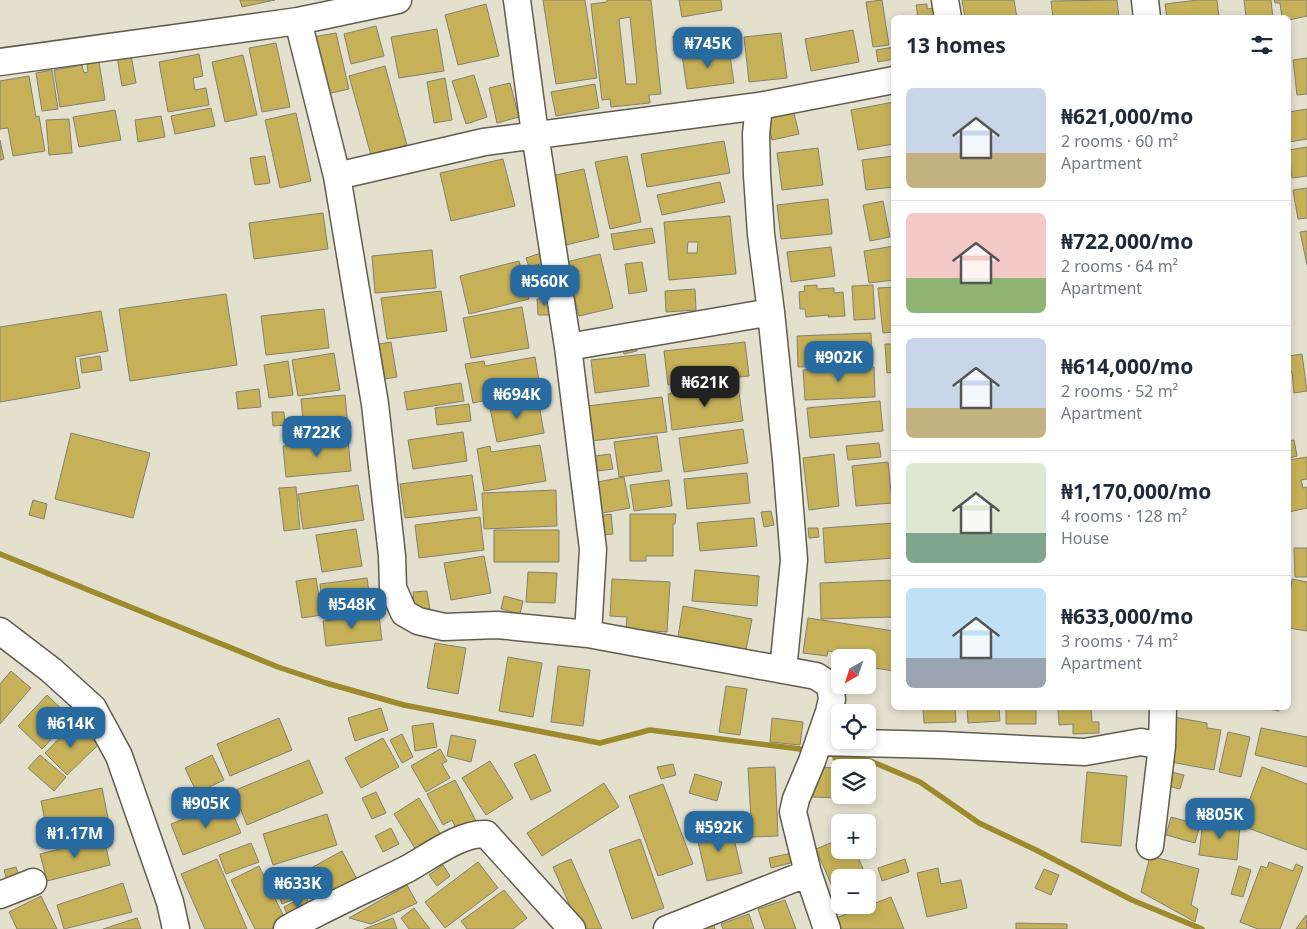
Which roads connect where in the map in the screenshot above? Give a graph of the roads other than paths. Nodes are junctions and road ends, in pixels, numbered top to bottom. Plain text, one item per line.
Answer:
1 (516, 0) edge
2 (945, 0) edge
3 (1145, 0) edge
4 (390, 1) edge
5 (948, 15) edge
6 (1147, 15) edge
7 (298, 21) junction
8 (0, 62) edge
9 (891, 81) edge
10 (759, 106) junction
11 (535, 134) junction
12 (338, 176) junction
13 (771, 312) junction
14 (568, 347) junction
15 (0, 631) edge
16 (588, 634) junction
17 (783, 670) junction
18 (1163, 710) edge
19 (819, 742) junction
20 (1162, 746) junction
21 (1150, 846) dead end
22 (808, 873) junction
23 (33, 882) dead end
24 (0, 895) edge
25 (328, 919) edge
26 (176, 929) edge
27 (287, 929) edge
28 (572, 929) edge
29 (667, 929) edge
30 (827, 929) edge

1 - 11 street
2 - 5 street
3 - 6 street
4 - 7 street
7 - 8 street
7 - 12 street
9 - 10 street
10 - 11 street
10 - 13 street
11 - 12 street
11 - 14 street
12 - 16 street
13 - 14 street
13 - 17 street
14 - 16 street
15 - 26 street
16 - 17 street
17 - 19 street
18 - 20 street
19 - 20 street
19 - 22 street
20 - 21 street
22 - 29 street
22 - 30 street
23 - 24 street
25 - 27 street
25 - 28 street

